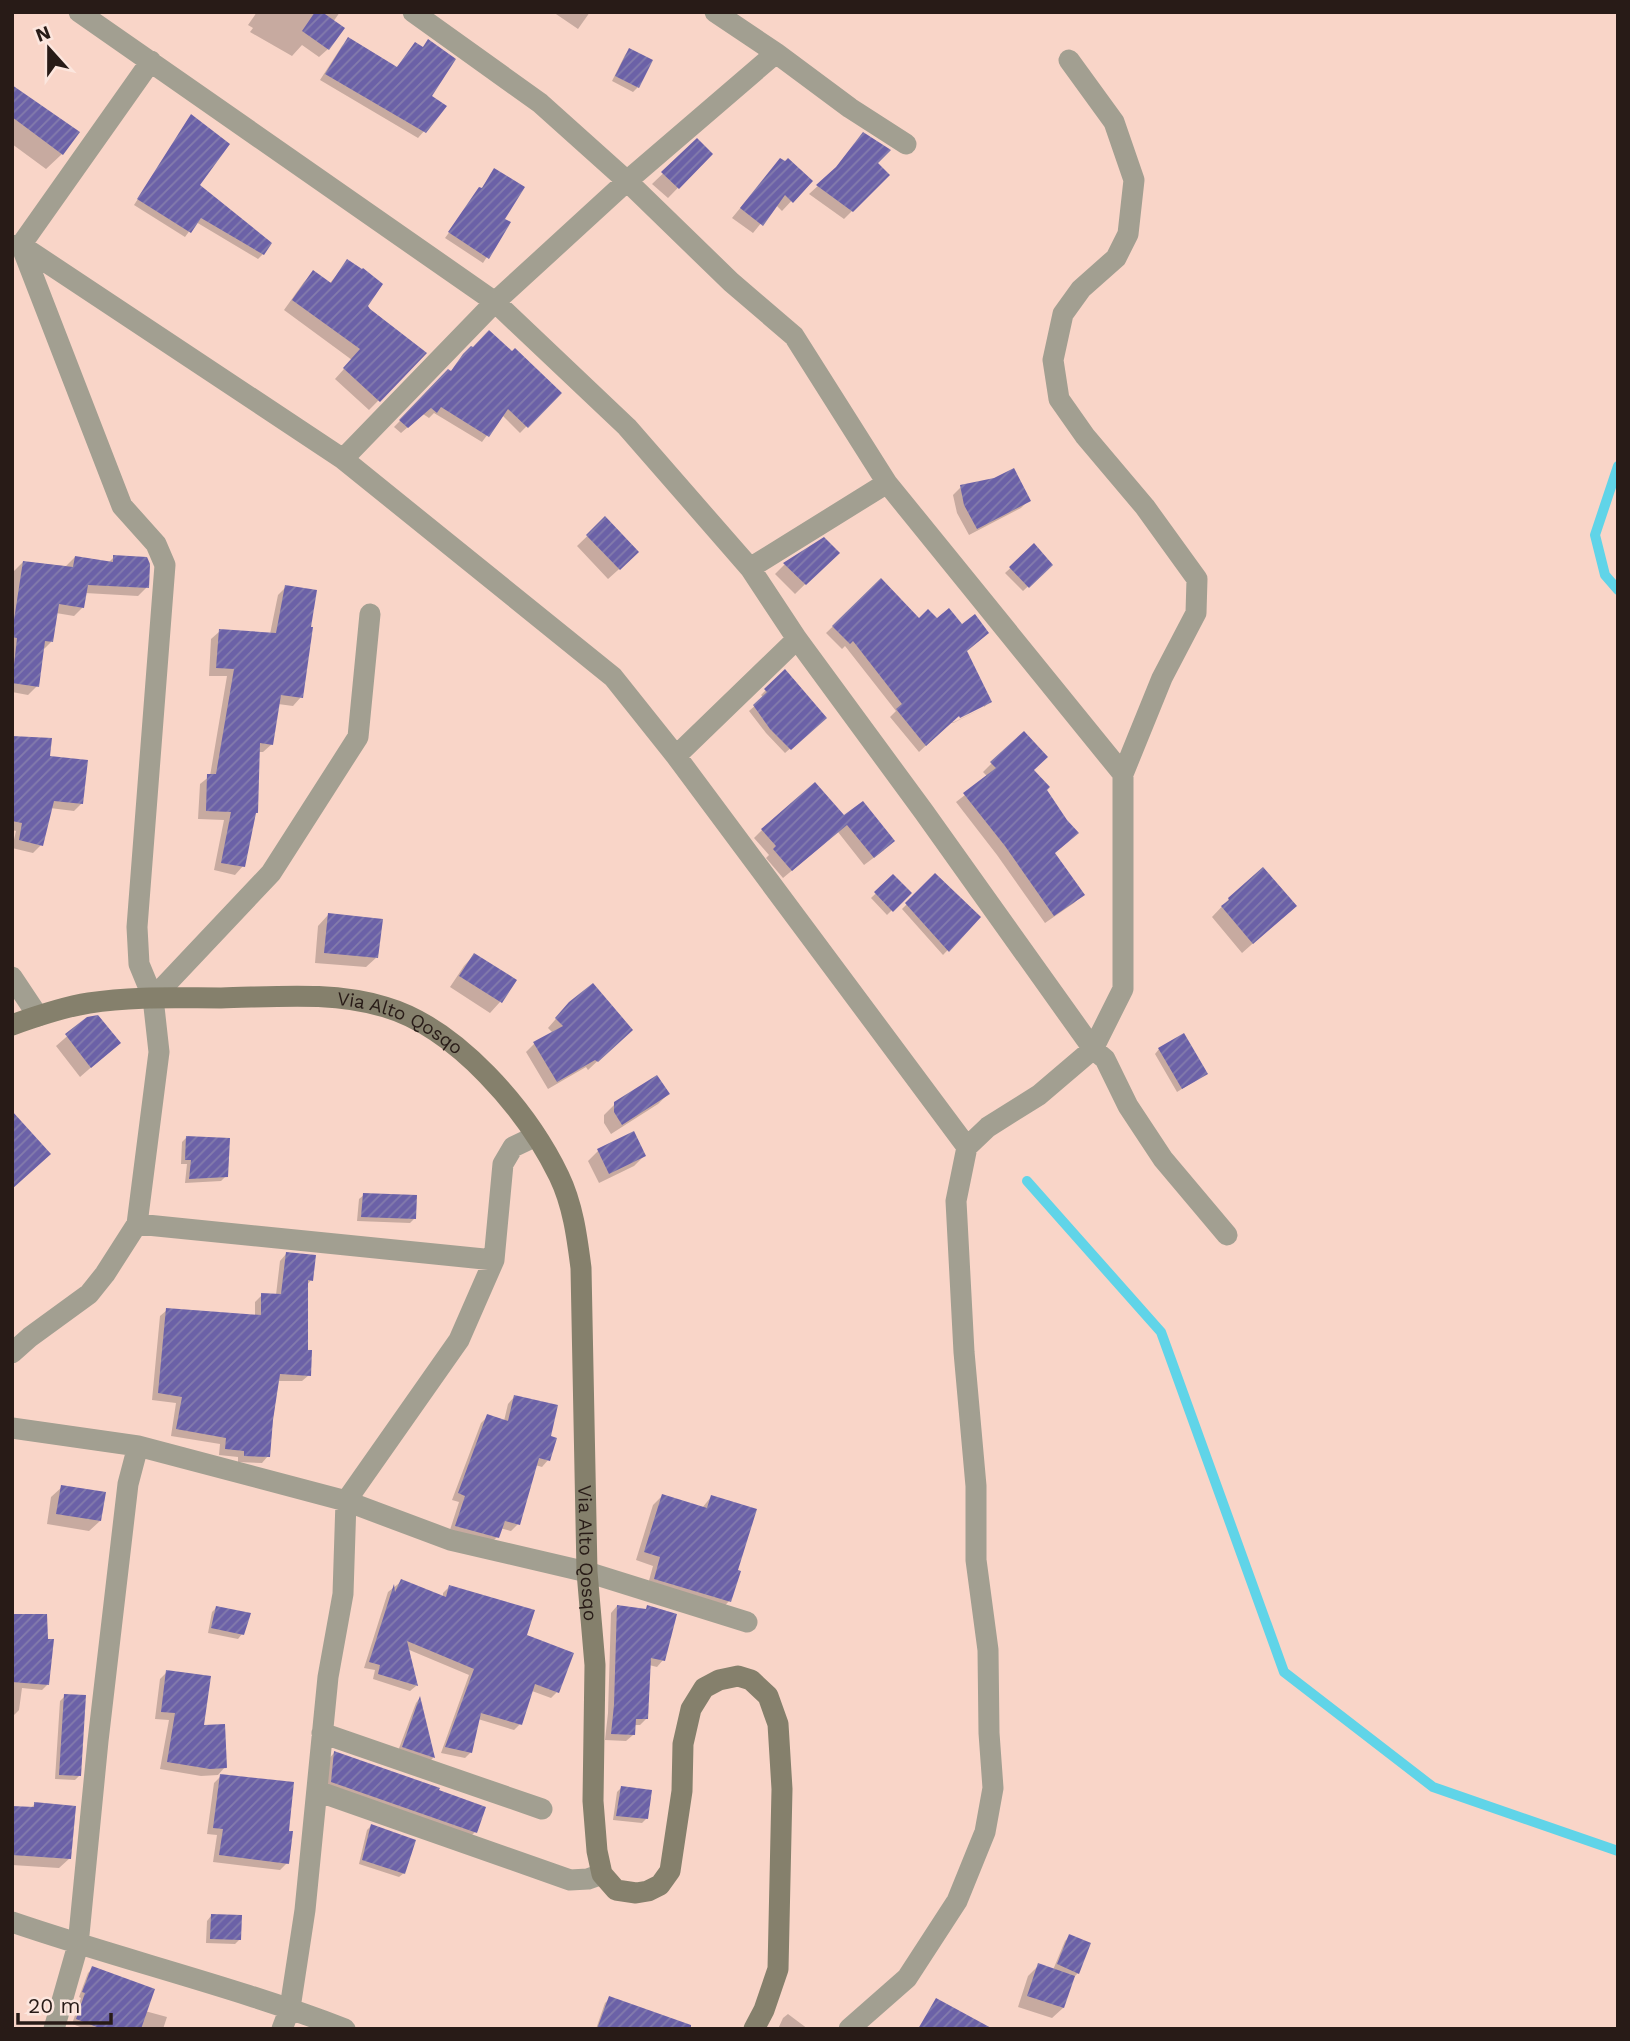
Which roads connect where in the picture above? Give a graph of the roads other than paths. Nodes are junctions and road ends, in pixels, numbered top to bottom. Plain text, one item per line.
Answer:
1 (79, 12) edge
2 (412, 12) edge
3 (715, 12) edge
4 (776, 53) junction
5 (1069, 60) dead end
6 (151, 61) junction
7 (906, 144) dead end
8 (627, 181) junction
9 (16, 243) edge
10 (495, 302) junction
11 (343, 458) junction
12 (887, 483) junction
13 (750, 568) junction
14 (370, 614) dead end
15 (797, 639) junction
16 (676, 756) junction
17 (1123, 774) junction
18 (12, 977) edge
19 (153, 998) junction
20 (38, 1016) junction
21 (12, 1025) edge
22 (1093, 1049) junction
23 (536, 1136) junction
24 (967, 1147) junction
25 (136, 1224) junction
26 (1227, 1235) dead end
27 (494, 1260) junction
28 (12, 1353) edge
29 (12, 1428) edge
30 (138, 1446) junction
31 (346, 1501) junction
32 (587, 1572) junction
33 (747, 1622) dead end
34 (322, 1732) junction
35 (317, 1791) junction
36 (542, 1809) dead end
37 (602, 1874) junction
38 (12, 1922) edge
39 (78, 1945) junction
40 (290, 2008) junction
41 (54, 2029) edge
42 (282, 2029) edge
43 (345, 2029) edge
44 (754, 2029) edge
45 (849, 2029) edge

1 - 6 street
2 - 8 street
3 - 4 street
4 - 7 street
4 - 8 street
5 - 17 street
6 - 9 street
6 - 10 street
8 - 10 street
8 - 12 street
9 - 11 street
9 - 19 street
10 - 11 street
10 - 13 street
11 - 16 street
12 - 13 street
12 - 17 street
13 - 15 street
14 - 19 street
15 - 16 street
15 - 22 street
16 - 24 street
17 - 22 street
18 - 20 street
19 - 20 street, Via Alto Qosqo
19 - 23 street, Via Alto Qosqo
19 - 25 street
20 - 21 street, Via Alto Qosqo
22 - 24 street
22 - 26 street
23 - 27 street
23 - 32 street, Via Alto Qosqo
24 - 45 street
25 - 27 street
25 - 28 street
27 - 31 street
29 - 30 street
30 - 31 street
30 - 39 street
31 - 32 street
31 - 34 street
32 - 33 street
32 - 37 street, Via Alto Qosqo
34 - 35 street
34 - 36 street
35 - 37 street
35 - 40 street
37 - 44 street
38 - 39 street
39 - 40 street
39 - 41 street
40 - 42 street
40 - 43 street

